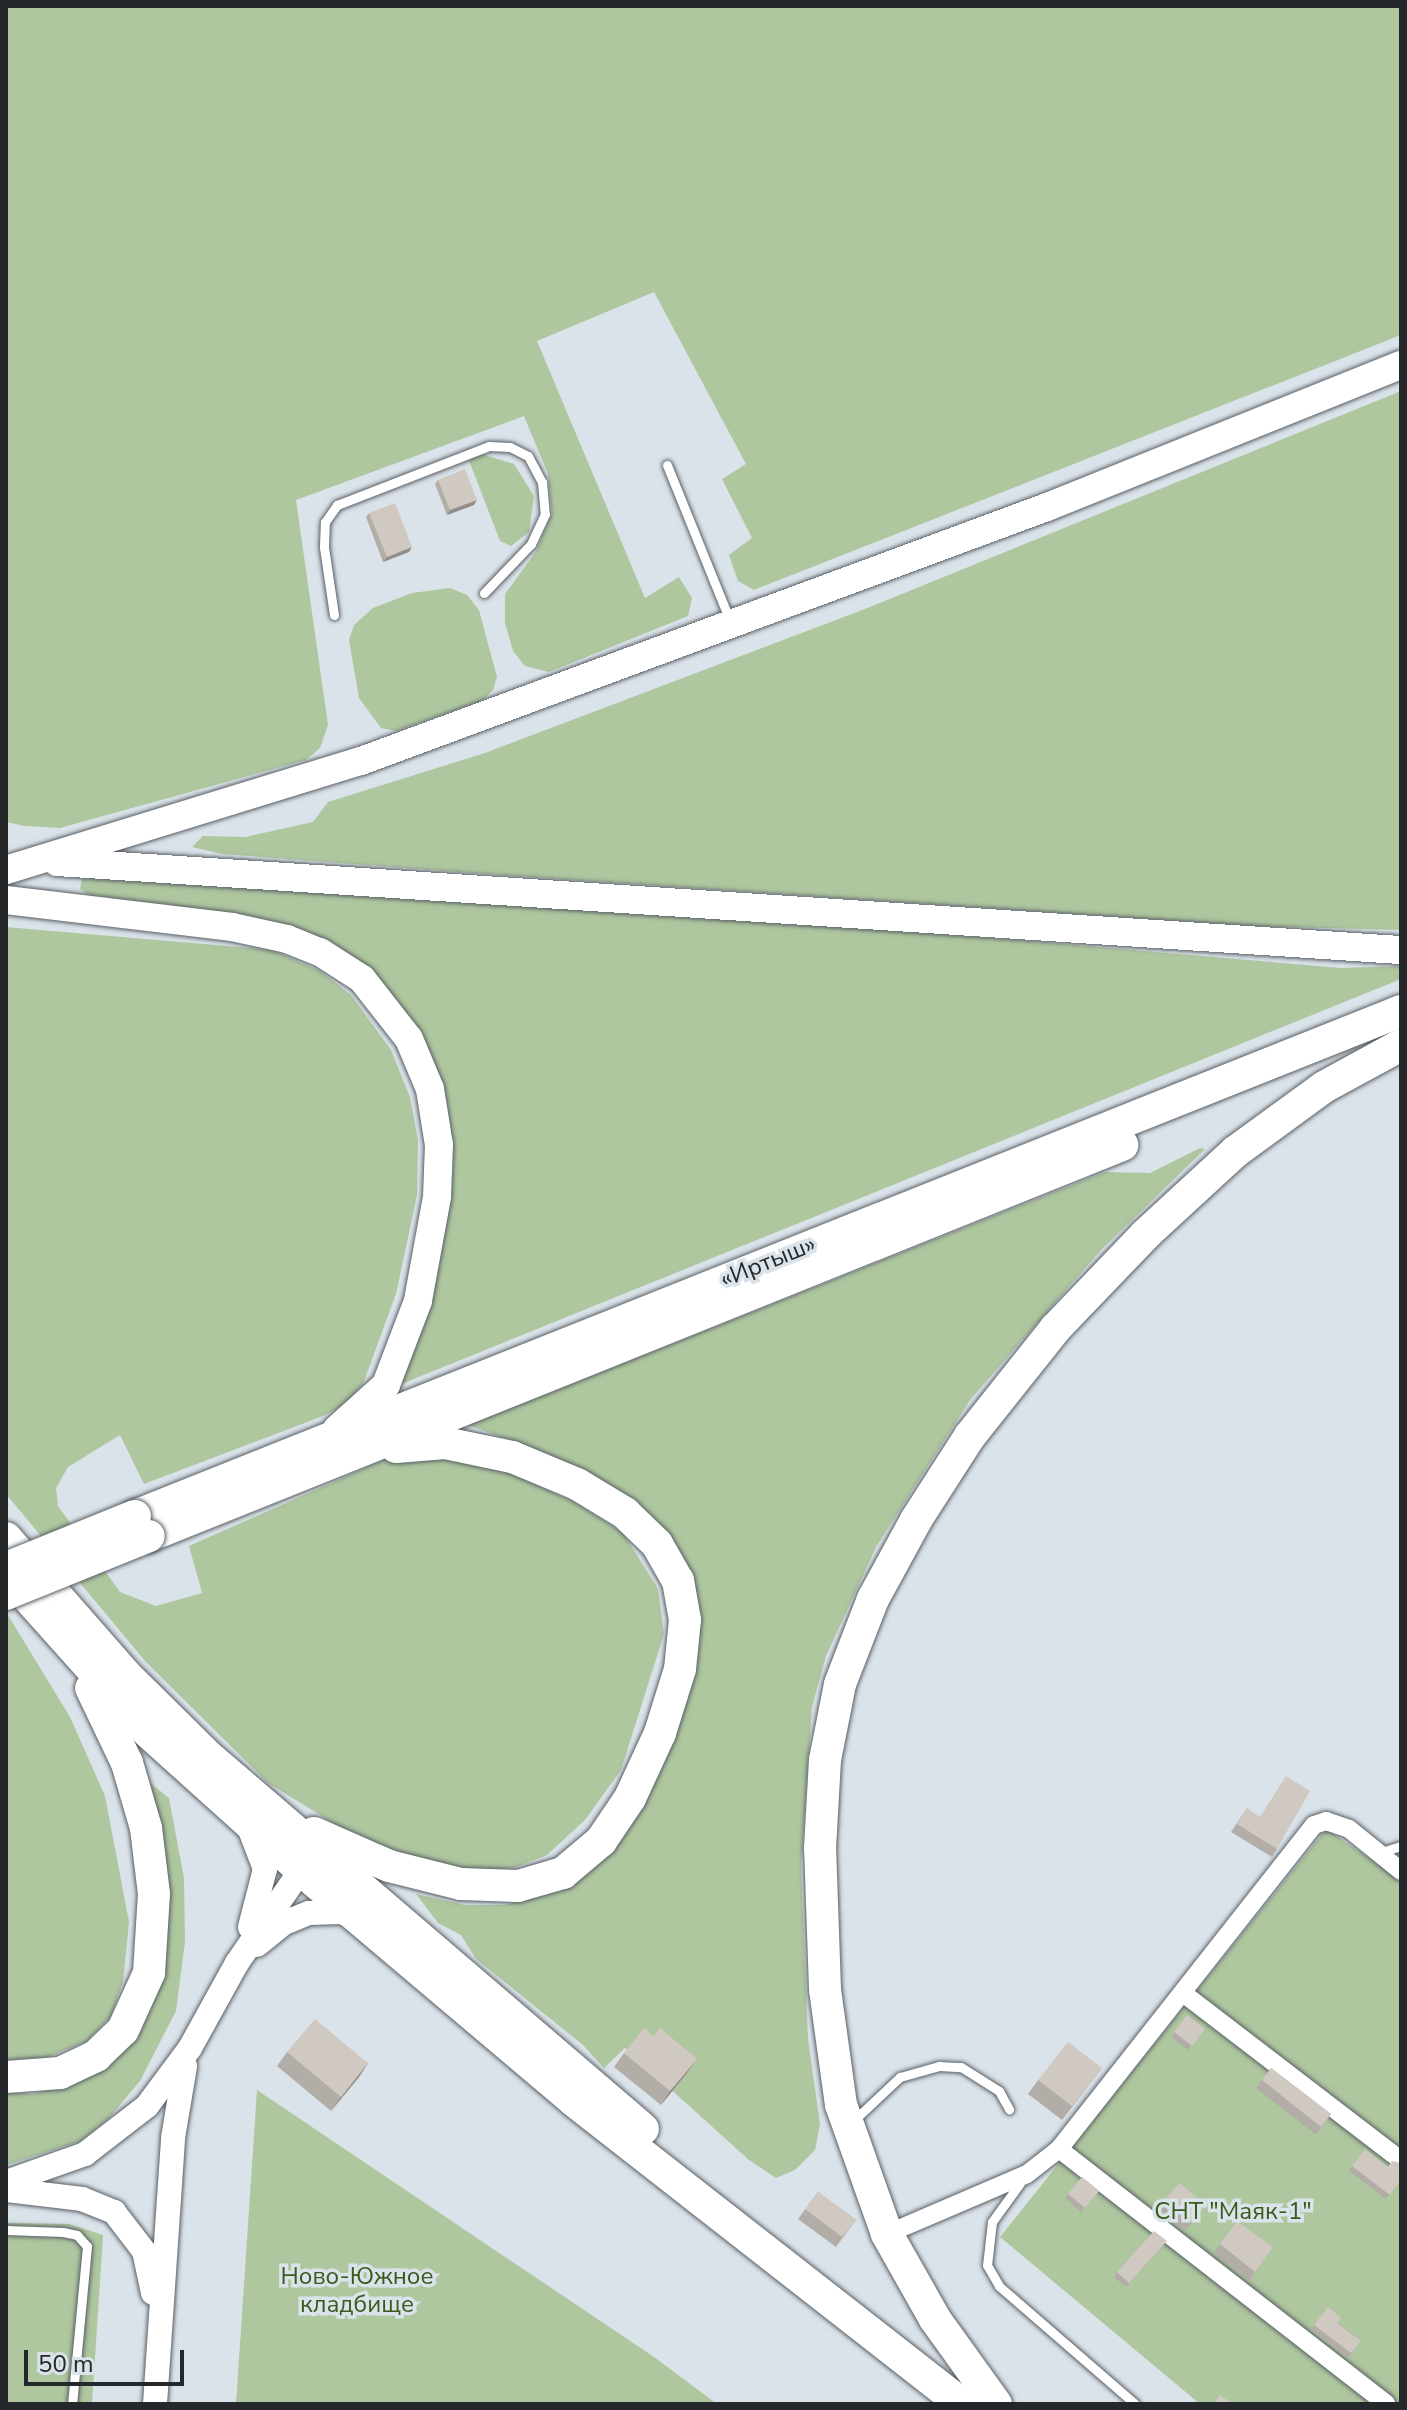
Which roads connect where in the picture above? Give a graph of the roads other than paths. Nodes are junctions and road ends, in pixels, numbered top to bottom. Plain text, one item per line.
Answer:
1 (1401, 365) edge
2 (667, 465) dead end
3 (484, 593) dead end
4 (334, 615) dead end
5 (731, 623) junction
6 (6, 859) edge
7 (35, 861) junction
8 (6, 870) edge
9 (6, 900) edge
10 (1401, 950) edge
11 (1401, 1011) edge
12 (1401, 1033) edge
13 (1401, 1045) edge
14 (299, 1450) junction
15 (331, 1463) junction
16 (142, 1526) junction
17 (6, 1538) edge
18 (6, 1570) edge
19 (6, 1594) edge
20 (45, 1619) junction
21 (248, 1806) junction
22 (1401, 1846) edge
23 (1379, 1853) junction
24 (309, 1860) junction
25 (1401, 1871) edge
26 (358, 1918) junction
27 (237, 1963) junction
28 (1183, 1993) junction
29 (190, 2048) junction
30 (6, 2077) edge
31 (1009, 2109) dead end
32 (847, 2127) junction
33 (1059, 2149) junction
34 (1401, 2160) edge
35 (1027, 2174) junction
36 (6, 2182) edge
37 (6, 2190) edge
38 (6, 2230) edge
39 (887, 2234) junction
40 (858, 2320) junction
41 (157, 2356) junction
42 (72, 2404) edge
43 (155, 2404) edge
44 (962, 2404) edge
45 (996, 2404) edge
46 (1135, 2404) edge
47 (1387, 2404) edge

1 - 5 main road
2 - 5 lane
3 - 4 lane
5 - 7 main road
6 - 7 main road
7 - 8 main road
7 - 10 main road
9 - 14 main road
11 - 14 highway, «Иртыш»
12 - 15 highway, «Иртыш»
13 - 32 highway
14 - 16 highway, «Иртыш»
15 - 16 highway, «Иртыш»
15 - 21 highway
16 - 18 highway, bridge
16 - 19 highway, bridge
17 - 21 highway
18 - 20 highway
20 - 21 highway
20 - 30 highway
21 - 24 highway
21 - 27 street
22 - 23 lane
23 - 25 street
23 - 28 street
24 - 26 highway
24 - 27 street
24 - 40 highway
26 - 27 street
26 - 40 highway
27 - 29 street
28 - 33 street
28 - 34 street
29 - 36 street
29 - 41 street
31 - 32 lane
32 - 39 highway
33 - 35 street
33 - 47 street
35 - 39 street
35 - 46 lane
37 - 41 street
38 - 42 lane
39 - 45 highway
40 - 44 highway
41 - 43 street

